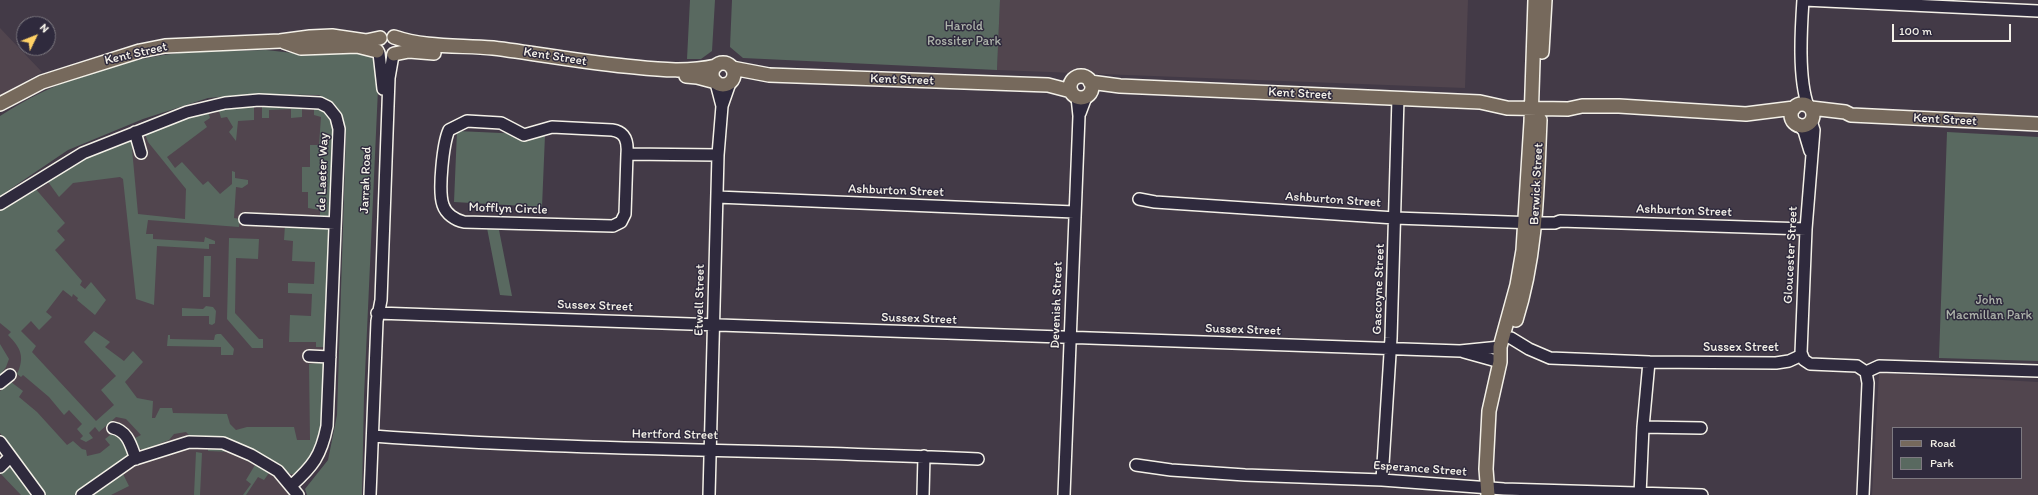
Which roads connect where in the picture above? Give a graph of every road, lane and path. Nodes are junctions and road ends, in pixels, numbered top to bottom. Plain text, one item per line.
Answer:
1 (1543, 0) edge
2 (1803, 0) edge
3 (2038, 11) edge
4 (394, 37) junction
5 (380, 38) junction
6 (280, 41) junction
7 (378, 52) junction
8 (394, 54) junction
9 (716, 66) junction
10 (732, 68) junction
11 (757, 74) junction
12 (716, 82) junction
13 (731, 82) junction
14 (1081, 90) junction
15 (1398, 98) junction
16 (0, 104) edge
17 (1536, 104) junction
18 (722, 106) junction
19 (1803, 114) junction
20 (2038, 124) edge
21 (135, 132) junction
22 (141, 153) dead end
23 (627, 154) junction
24 (718, 155) junction
25 (717, 197) junction
26 (1139, 199) dead end
27 (0, 204) edge
28 (1074, 212) junction
29 (1395, 218) junction
30 (245, 219) dead end
31 (1532, 220) junction
32 (335, 223) junction
33 (1806, 229) junction
34 (378, 310) junction
35 (714, 324) junction
36 (1070, 338) junction
37 (1511, 338) junction
38 (1500, 347) junction
39 (1390, 349) junction
40 (1460, 351) junction
41 (1802, 355) junction
42 (309, 356) dead end
43 (330, 357) junction
44 (1500, 362) junction
45 (1649, 362) junction
46 (2038, 371) edge
47 (1866, 372) junction
48 (10, 375) dead end
49 (0, 383) edge
50 (1643, 427) junction
51 (113, 428) dead end
52 (1701, 428) dead end
53 (372, 436) junction
54 (711, 449) junction
55 (4, 451) edge
56 (924, 456) junction
57 (136, 459) junction
58 (978, 459) dead end
59 (1136, 465) dead end
60 (0, 466) edge
61 (1382, 480) junction
62 (291, 486) junction
63 (94, 491) edge
64 (1488, 491) edge
65 (1640, 494) edge
66 (38, 495) edge
67 (82, 495) edge
68 (298, 495) edge
69 (370, 495) edge
70 (709, 495) edge
71 (923, 495) edge
72 (1064, 495) edge
73 (1702, 495) edge
74 (1863, 495) edge

1 - 17 main road, Berwick Street
2 - 3 street
2 - 19 street, Gloucester Street
4 - 5 main road
4 - 8 main road
4 - 9 main road, Kent Street
5 - 6 main road, Kent Street
5 - 7 main road
6 - 7 main road, Kent Street
6 - 16 main road, Kent Street
7 - 8 main road
7 - 34 street, Jarrah Road
8 - 12 main road, Kent Street
8 - 34 street, Jarrah Road
9 - 10 main road
9 - 12 main road
10 - 11 main road, Kent Street
10 - 13 main road
11 - 13 main road, Kent Street
11 - 14 main road, Kent Street
12 - 13 main road
12 - 18 street, Etwell Street
13 - 18 street, Etwell Street
14 - 15 main road, Kent Street
14 - 28 street, Devenish Street
15 - 17 main road, Kent Street
15 - 29 street, Gascoyne Street
17 - 19 main road, Kent Street
17 - 31 main road, Berwick Street
18 - 24 street, Etwell Street
19 - 20 main road, Kent Street
19 - 33 street, Gloucester Street
21 - 22 street
21 - 27 street, de Laeter Way
21 - 32 street, de Laeter Way
23 - 23 street, Mofflyn Circle
23 - 24 street
24 - 25 street, Etwell Street
25 - 28 street, Ashburton Street
25 - 35 street, Etwell Street
26 - 29 street, Ashburton Street
28 - 36 street, Devenish Street
29 - 31 street, Ashburton Street
29 - 39 street, Gascoyne Street
30 - 32 street
31 - 33 street, Ashburton Street
31 - 37 main road, Berwick Street
31 - 38 main road, Berwick Street
32 - 43 street, de Laeter Way
33 - 41 street, Gloucester Street
34 - 35 street, Sussex Street
34 - 53 street, Jarrah Road
35 - 36 street, Sussex Street
35 - 54 street, Etwell Street
36 - 39 street, Sussex Street
36 - 72 street, Devenish Street
37 - 44 main road, Berwick Street
37 - 45 street, Sussex Street
38 - 40 street, Sussex Street
38 - 44 main road, Berwick Street
39 - 40 street, Sussex Street
39 - 61 street, Gascoyne Street
40 - 44 street, Sussex Street
41 - 45 street, Sussex Street
41 - 47 street
42 - 43 street
43 - 62 street, de Laeter Way
44 - 64 main road, Berwick Street
45 - 50 street
46 - 47 street
47 - 74 street
48 - 49 street
50 - 52 street
50 - 65 street
51 - 57 street
53 - 54 street, Hertford Street
53 - 69 street, Jarrah Road
54 - 56 street, Hertford Street
54 - 70 street, Etwell Street
55 - 60 street
55 - 66 street
56 - 58 street, Hertford Street
56 - 71 street
57 - 62 street
57 - 63 street
59 - 61 street, Esperance Street
61 - 64 street, Esperance Street
62 - 68 street
63 - 67 street
64 - 65 street, Esperance Street
65 - 73 street, Esperance Street

